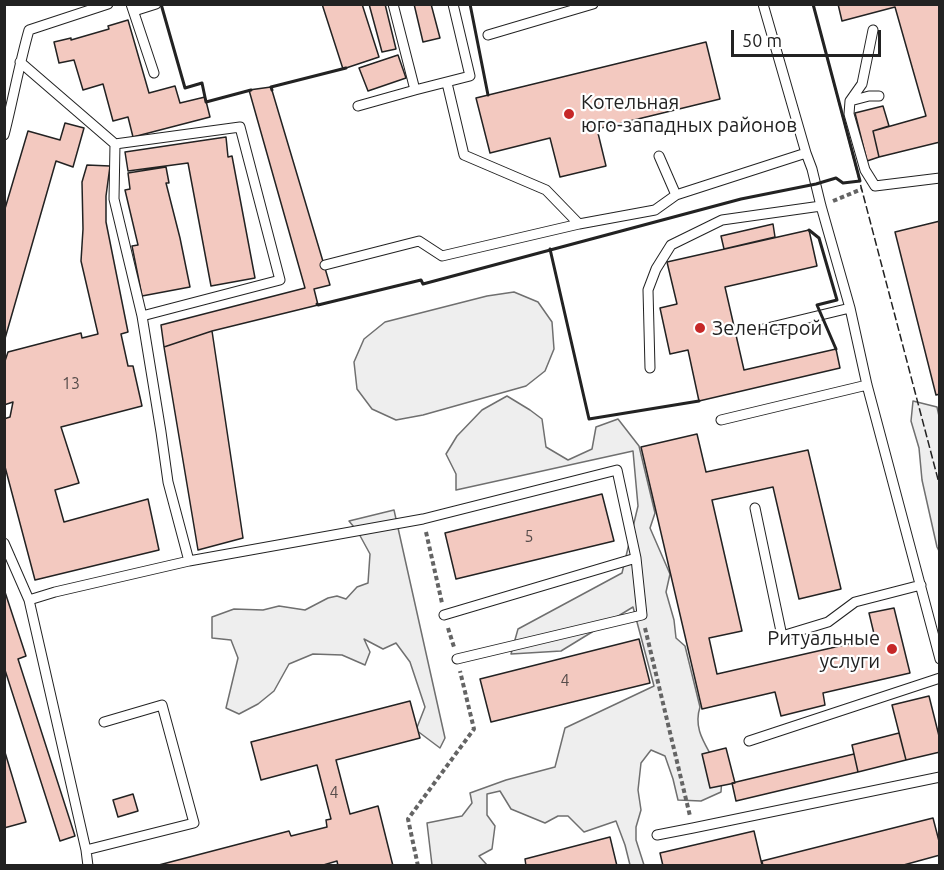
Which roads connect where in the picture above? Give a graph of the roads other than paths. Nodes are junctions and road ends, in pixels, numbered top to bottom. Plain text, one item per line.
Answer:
1 (108, 4) edge
2 (156, 4) edge
3 (393, 4) edge
4 (453, 4) edge
5 (593, 4) edge
6 (763, 4) edge
7 (132, 8) edge
8 (873, 30) dead end
9 (488, 35) dead end
10 (20, 62) junction
11 (154, 73) dead end
12 (447, 83) junction
13 (415, 90) junction
14 (9, 95) edge
15 (879, 96) dead end
16 (850, 101) junction
17 (357, 106) dead end
18 (4, 135) edge
19 (115, 144) junction
20 (806, 153) junction
21 (659, 156) dead end
22 (939, 178) edge
23 (675, 195) junction
24 (821, 206) junction
25 (579, 224) junction
26 (326, 265) dead end
27 (850, 308) junction
28 (142, 316) junction
29 (763, 329) dead end
30 (650, 368) dead end
31 (867, 385) junction
32 (721, 420) dead end
33 (755, 508) dead end
34 (4, 543) edge
35 (636, 558) junction
36 (189, 561) junction
37 (921, 585) junction
38 (29, 600) junction
39 (444, 615) road end
40 (457, 659) road end
41 (939, 659) edge
42 (939, 678) edge
43 (104, 722) dead end
44 (749, 741) dead end
45 (939, 777) edge
46 (657, 835) dead end
47 (86, 850) junction
48 (88, 866) edge

1 - 10 lane
2 - 7 lane
3 - 13 lane
4 - 12 lane
5 - 9 lane
6 - 20 lane
7 - 11 lane
8 - 16 lane
10 - 14 lane
10 - 19 lane
12 - 13 lane
12 - 25 lane
13 - 17 lane
14 - 18 lane
15 - 16 lane
16 - 22 lane
19 - 28 lane
19 - 28 lane
20 - 23 lane
20 - 24 lane
21 - 23 lane
23 - 25 lane
24 - 27 lane
24 - 30 lane
25 - 26 lane
27 - 29 lane
27 - 31 lane
28 - 36 lane
31 - 32 lane
31 - 37 lane
33 - 37 lane
34 - 38 lane
35 - 36 lane
35 - 39 lane
35 - 40 lane
36 - 38 lane
37 - 41 lane
38 - 47 lane
42 - 44 lane
43 - 47 lane
45 - 46 lane
47 - 48 lane

